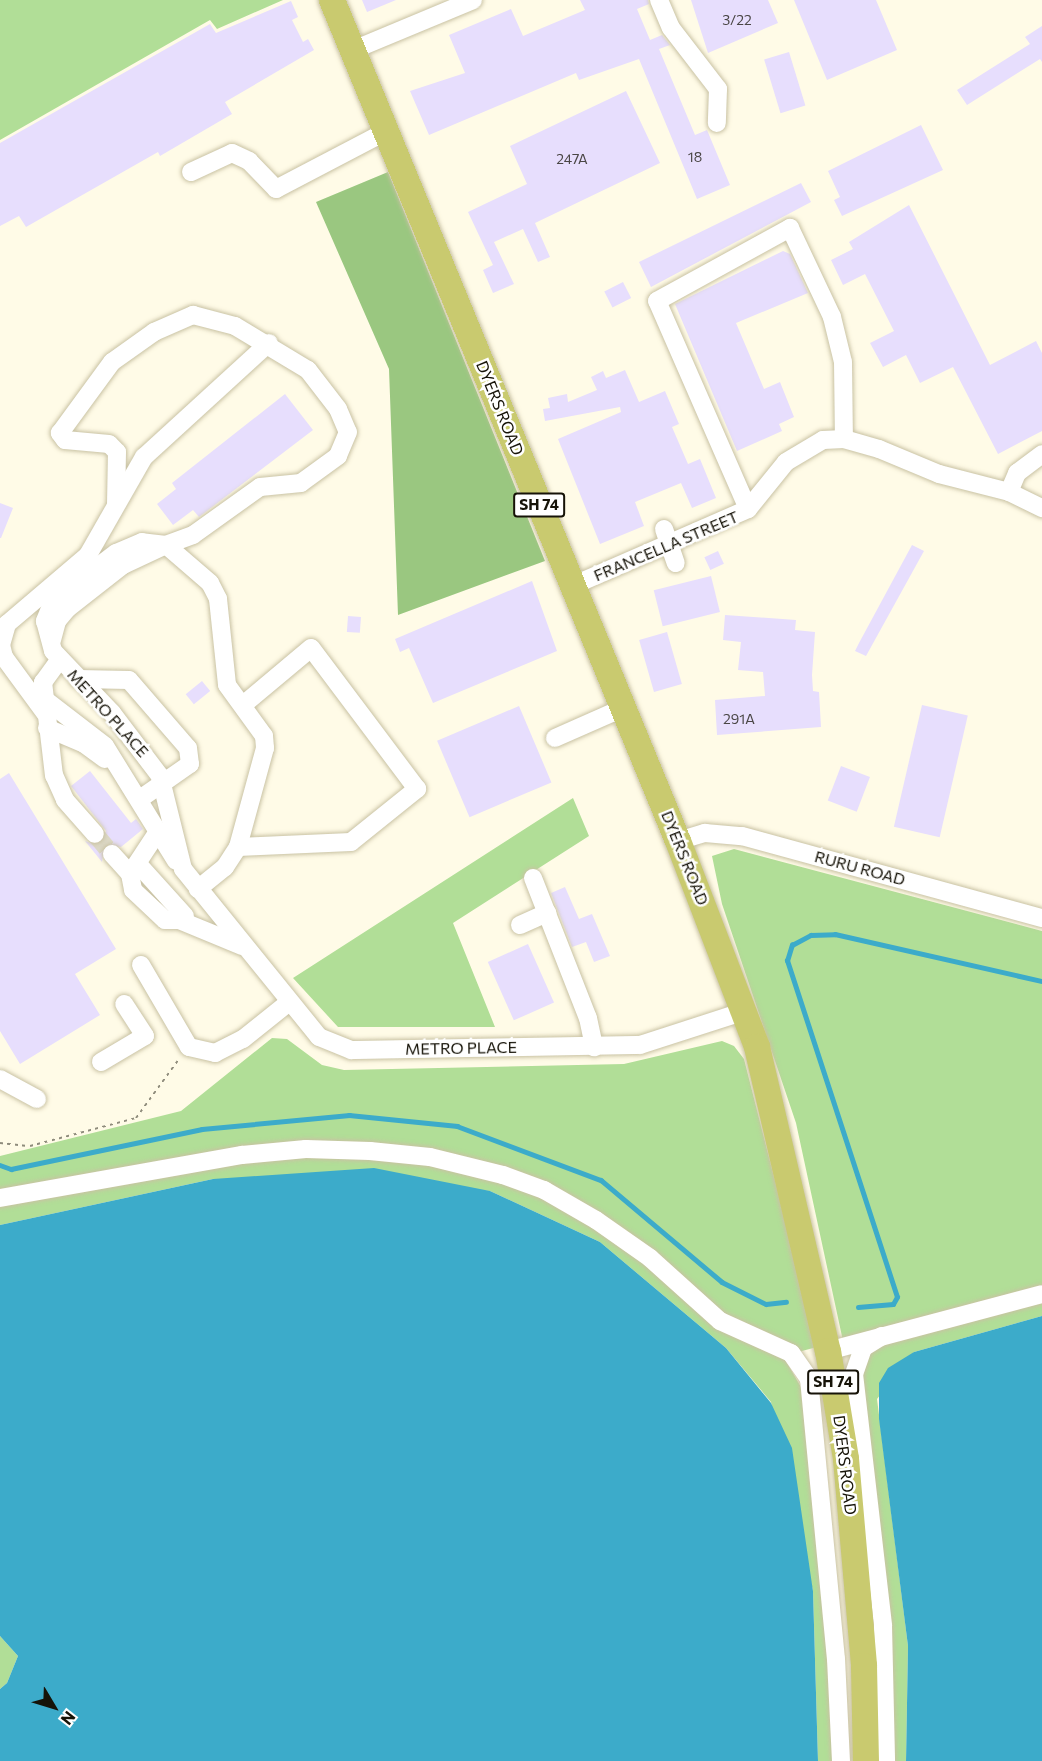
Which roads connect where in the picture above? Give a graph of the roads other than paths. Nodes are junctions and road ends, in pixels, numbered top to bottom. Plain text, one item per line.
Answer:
1 (332, 0) edge
2 (473, 0) edge
3 (659, 0) edge
4 (353, 50) junction
5 (717, 123) dead end
6 (387, 131) junction
7 (191, 172) dead end
8 (269, 343) junction
9 (844, 439) junction
10 (1042, 454) edge
11 (1009, 492) junction
12 (116, 504) junction
13 (1042, 508) edge
14 (748, 510) junction
15 (667, 537) junction
16 (166, 545) junction
17 (676, 563) dead end
18 (572, 586) junction
19 (57, 655) junction
20 (78, 679) junction
21 (243, 705) junction
22 (622, 708) junction
23 (45, 713) junction
24 (555, 738) dead end
25 (120, 772) junction
26 (164, 783) junction
27 (140, 800) junction
28 (157, 833) junction
29 (95, 834) tunnel mouth
30 (678, 841) junction
31 (238, 847) junction
32 (112, 854) tunnel mouth
33 (134, 869) junction
34 (183, 869) junction
35 (533, 878) dead end
36 (201, 893) junction
37 (547, 913) junction
38 (182, 918) junction
39 (1042, 918) edge
40 (520, 925) dead end
41 (246, 948) junction
42 (141, 965) dead end
43 (288, 1003) junction
44 (124, 1004) dead end
45 (745, 1011) junction
46 (172, 1018) junction
47 (145, 1036) junction
48 (594, 1047) junction
49 (101, 1062) dead end
50 (0, 1079) edge
51 (37, 1099) dead end
52 (0, 1198) edge
53 (1042, 1294) edge
54 (882, 1336) junction
55 (828, 1352) junction
56 (841, 1761) edge
57 (866, 1761) edge
58 (886, 1761) edge

1 - 4 highway, DYERS ROAD / SH 74
2 - 4 street
3 - 5 street
4 - 6 highway, DYERS ROAD / SH 74
6 - 7 street
6 - 18 highway, DYERS ROAD / SH 74
8 - 12 street
8 - 12 street, METRO PLACE
8 - 16 street, METRO PLACE
9 - 11 street
9 - 14 street, FRANCELLA STREET
9 - 14 street
10 - 11 street
11 - 13 street
12 - 23 street
14 - 15 street, FRANCELLA STREET
15 - 17 street
15 - 18 street, FRANCELLA STREET
16 - 19 street, METRO PLACE
16 - 21 street
18 - 22 highway, DYERS ROAD / SH 74
19 - 20 street, METRO PLACE
19 - 23 street
20 - 26 street, METRO PLACE
20 - 26 street
21 - 31 street
21 - 31 street
22 - 24 street
22 - 30 highway, DYERS ROAD / SH 74
23 - 25 street
23 - 25 street
23 - 29 street
25 - 27 street
26 - 27 street
26 - 34 street, METRO PLACE
27 - 28 street
28 - 33 street
28 - 34 street
30 - 39 street, RURU ROAD
30 - 45 highway, DYERS ROAD / SH 74
31 - 36 street
32 - 33 street
33 - 38 street
34 - 36 street, METRO PLACE
35 - 37 street
36 - 38 street
36 - 41 street, METRO PLACE
37 - 40 street
37 - 48 street
38 - 41 street
41 - 43 street, METRO PLACE
42 - 46 street
43 - 46 street
43 - 48 street, METRO PLACE
44 - 47 street
45 - 48 street, METRO PLACE
45 - 55 highway, DYERS ROAD / SH 74
46 - 47 street
47 - 49 street
50 - 51 street
52 - 56 street
53 - 54 street
54 - 55 street
54 - 58 street
55 - 57 highway, DYERS ROAD / SH 74

